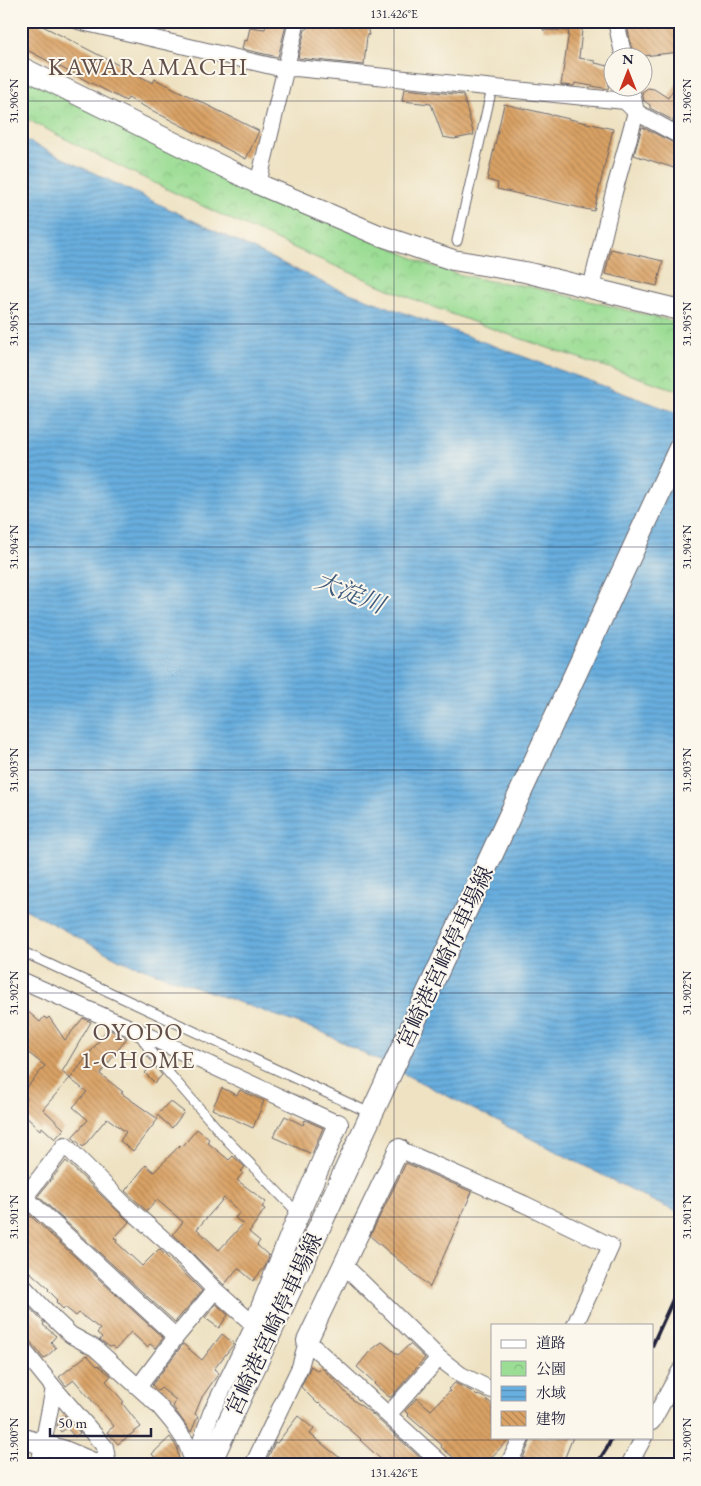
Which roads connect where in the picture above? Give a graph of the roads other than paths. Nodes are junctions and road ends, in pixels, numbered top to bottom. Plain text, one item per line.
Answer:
1 (78, 21) edge
2 (297, 21) edge
3 (616, 21) edge
4 (622, 48) edge
5 (21, 67) edge
6 (284, 69) junction
7 (492, 88) junction
8 (633, 98) edge
9 (636, 112) junction
10 (680, 136) edge
11 (258, 184) junction
12 (458, 241) dead end
13 (591, 288) junction
14 (680, 310) edge
15 (680, 448) edge
16 (680, 479) edge
17 (21, 951) edge
18 (21, 980) edge
19 (137, 1031) junction
20 (379, 1108) junction
21 (338, 1124) joint
22 (399, 1149) joint
23 (23, 1199) edge
24 (299, 1214) junction
25 (344, 1265) junction
26 (21, 1284) edge
27 (215, 1290) junction
28 (574, 1324) edge
29 (254, 1325) junction
30 (176, 1337) junction
31 (307, 1341) junction
32 (21, 1347) edge
33 (439, 1358) junction
34 (680, 1371) edge
35 (139, 1386) junction
36 (54, 1388) junction
37 (491, 1390) edge
38 (388, 1415) junction
39 (654, 1418) edge
40 (21, 1438) edge
41 (522, 1438) edge
42 (643, 1438) edge
43 (42, 1444) junction
44 (197, 1463) edge
45 (39, 1465) edge
46 (98, 1465) edge
47 (108, 1465) edge
48 (226, 1465) edge
49 (253, 1465) edge
50 (443, 1465) edge
51 (508, 1465) edge
52 (629, 1465) edge

1 - 6 street
2 - 6 street
3 - 4 street
5 - 11 street
6 - 7 street
6 - 11 street
7 - 9 street
7 - 12 lane
8 - 9 street
9 - 10 street
9 - 13 street
11 - 13 street
13 - 14 street
15 - 20 main road, 宮崎港宮崎停車場線
16 - 20 main road, 宮崎港宮崎停車場線
17 - 20 lane
18 - 19 street
19 - 21 street
19 - 24 lane
20 - 44 main road, 宮崎港宮崎停車場線
20 - 48 main road, 宮崎港宮崎停車場線
21 - 24 street
22 - 25 street
22 - 28 street
23 - 27 street
23 - 30 street
24 - 29 street
25 - 31 street
25 - 33 street
26 - 35 street
27 - 29 street
27 - 30 street
29 - 44 street
30 - 35 street
31 - 38 street
31 - 49 street
32 - 36 street
33 - 37 street
33 - 38 street
34 - 39 street
35 - 44 street
36 - 43 street
36 - 47 street
38 - 50 street
40 - 43 street
41 - 51 street
42 - 52 street
43 - 45 street
43 - 46 street

